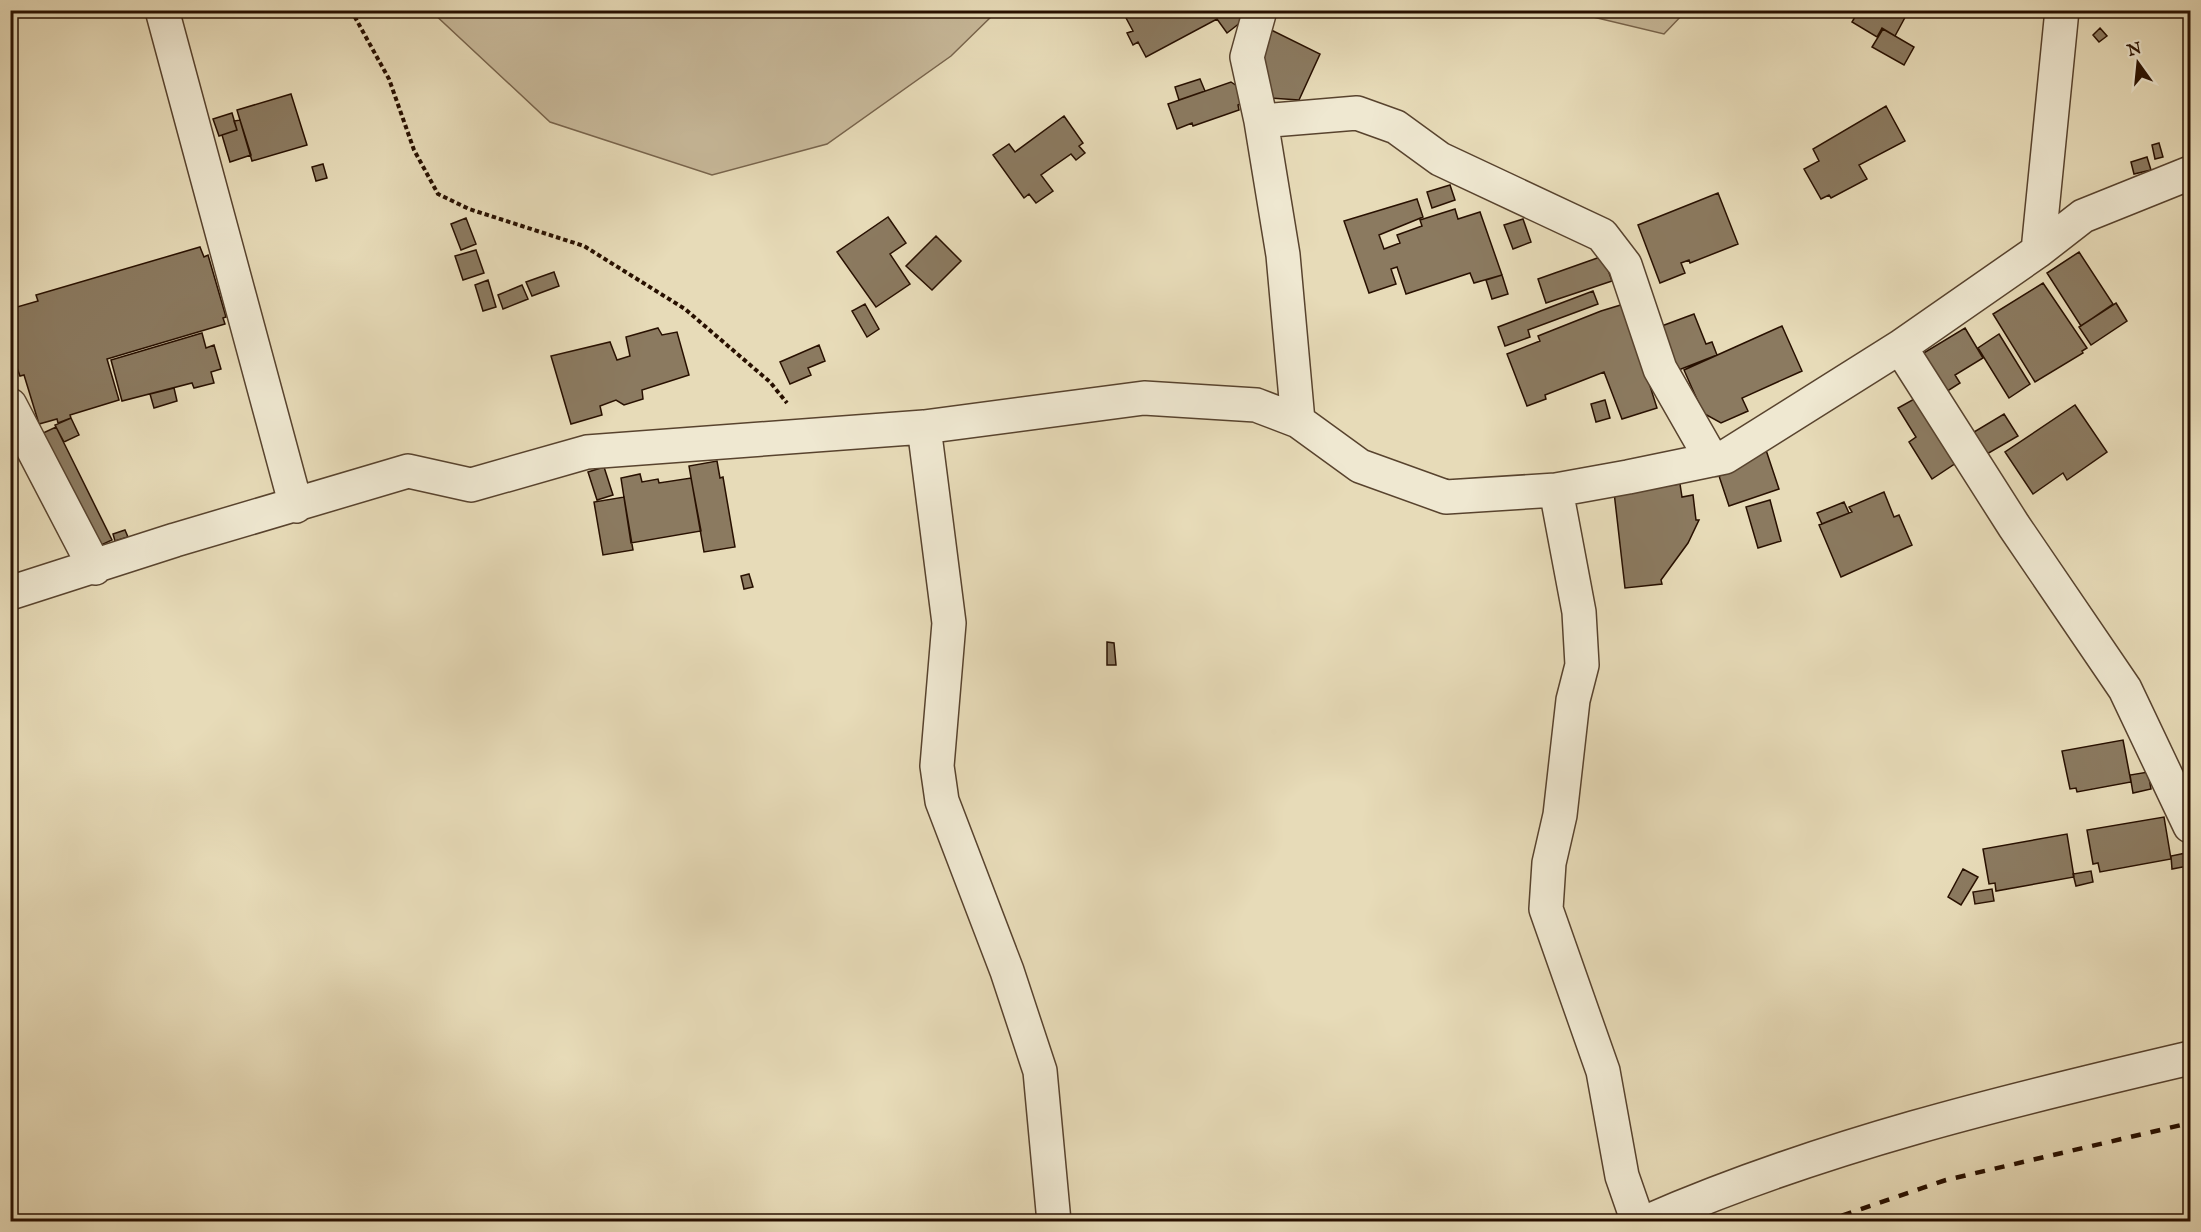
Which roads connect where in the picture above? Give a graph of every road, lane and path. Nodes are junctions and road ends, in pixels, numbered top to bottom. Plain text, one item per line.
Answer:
1 (162, 10) edge
2 (351, 10) edge
3 (1260, 10) edge
4 (2062, 10) edge
5 (1262, 121) junction
6 (2190, 173) edge
7 (2038, 251) junction
8 (1900, 346) junction
9 (10, 405) edge
10 (776, 406) dead end
11 (1298, 422) junction
12 (924, 427) junction
13 (1712, 460) junction
14 (1556, 490) junction
15 (296, 506) junction
16 (94, 568) junction
17 (10, 593) edge
18 (2190, 826) edge
19 (2190, 1058) edge
20 (1054, 1221) edge
21 (1638, 1221) edge
22 (1646, 1221) edge

1 - 15 street
2 - 10 path
3 - 5 street
4 - 7 street
5 - 11 street
5 - 13 street
6 - 7 street
7 - 8 street
8 - 13 street
8 - 18 street
9 - 16 street
11 - 12 street
11 - 14 street
12 - 15 street
12 - 20 street
13 - 14 street
14 - 21 street
15 - 16 street
16 - 17 street
19 - 22 street

